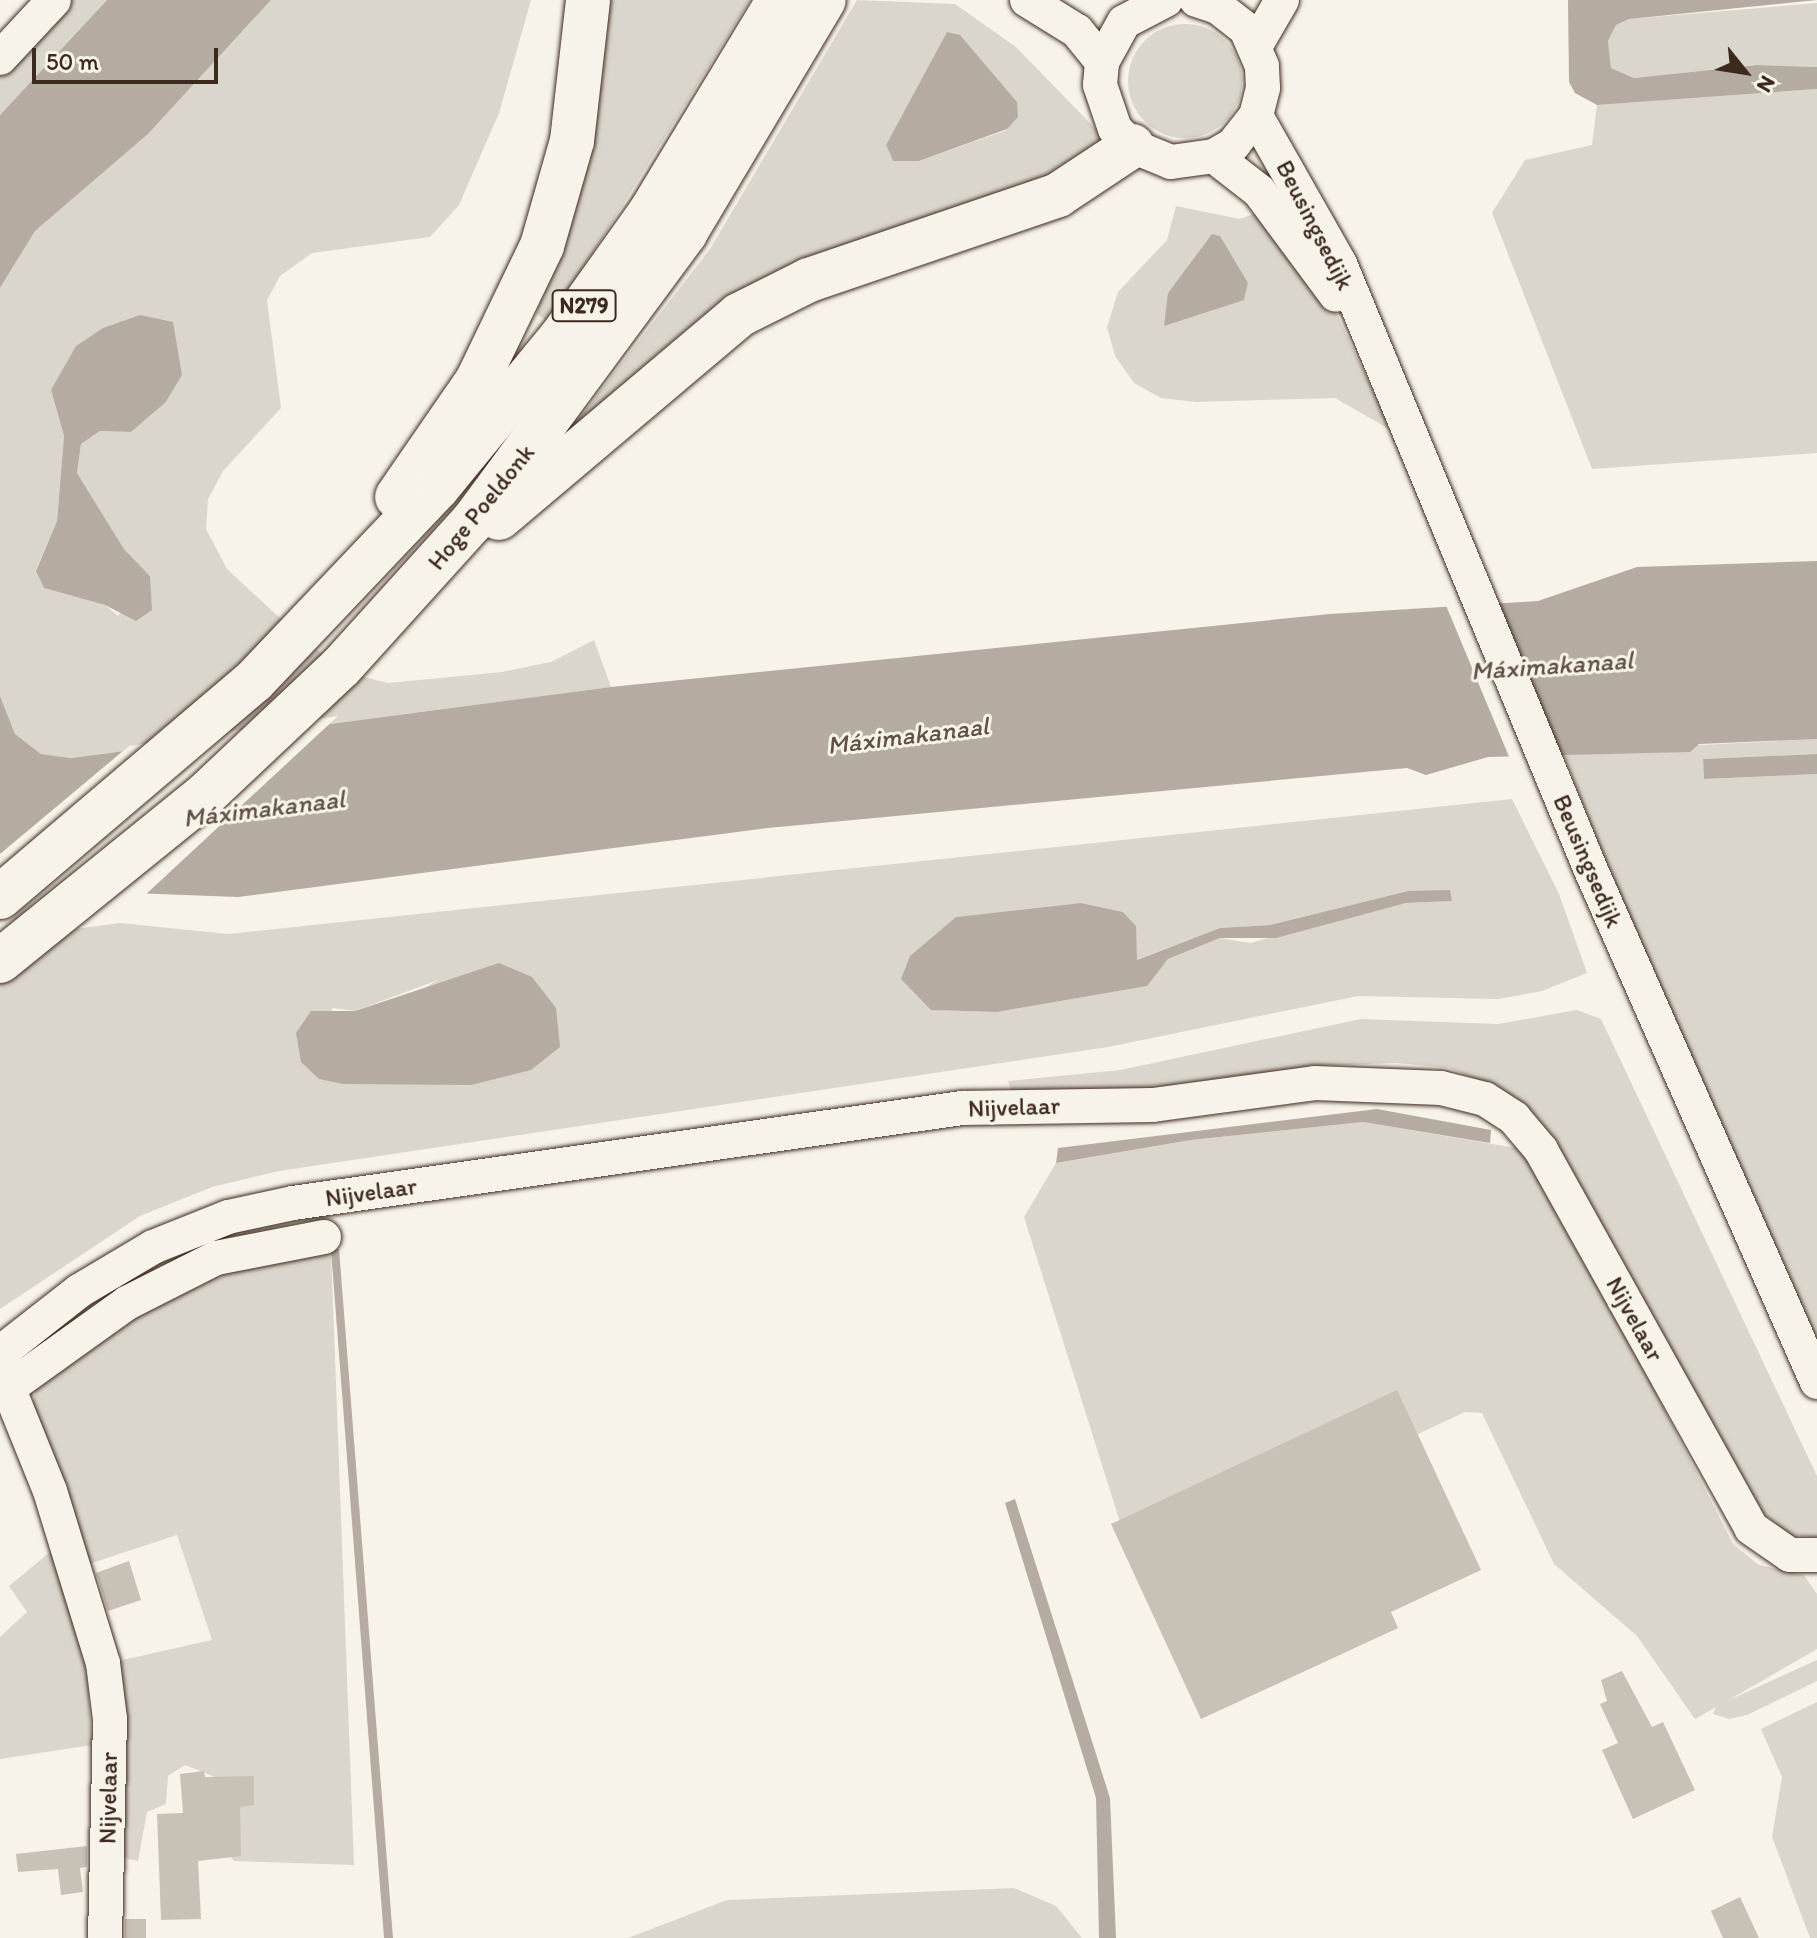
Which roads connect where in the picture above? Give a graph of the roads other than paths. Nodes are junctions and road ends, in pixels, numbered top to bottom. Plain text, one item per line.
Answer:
1 (54, 0) edge
2 (588, 0) edge
3 (779, 0) edge
4 (824, 0) edge
5 (1027, 0) edge
6 (1110, 0) edge
7 (1282, 0) edge
8 (1214, 2) edge
9 (1155, 4) edge
10 (1256, 45) junction
11 (0, 58) edge
12 (1102, 62) junction
13 (1256, 116) junction
14 (1132, 146) junction
15 (1214, 156) junction
16 (1367, 338) junction
17 (436, 564) junction
18 (351, 584) junction
19 (0, 897) edge
20 (0, 961) edge
21 (324, 1237) dead end
22 (1, 1353) edge
23 (1817, 1382) edge
24 (4, 1391) edge
25 (1817, 1555) edge
26 (105, 1938) edge

1 - 11 street
2 - 18 highway, N279
3 - 18 highway, Hoge Poeldonk / N279
4 - 17 highway, Hoge Poeldonk / N279
5 - 12 street
6 - 9 street
7 - 10 street
8 - 10 street
9 - 12 street
10 - 13 street
12 - 14 street
13 - 15 street
13 - 16 street, Beusingsedijk
14 - 15 street
14 - 17 highway, N279
15 - 16 street, Beusingsedijk
16 - 23 street, Beusingsedijk
17 - 20 highway, Hoge Poeldonk / N279
18 - 19 highway, Hoge Poeldonk / N279
21 - 24 street, Nijvelaar
22 - 24 street, Nijvelaar
22 - 25 street, Nijvelaar
24 - 26 street, Nijvelaar

